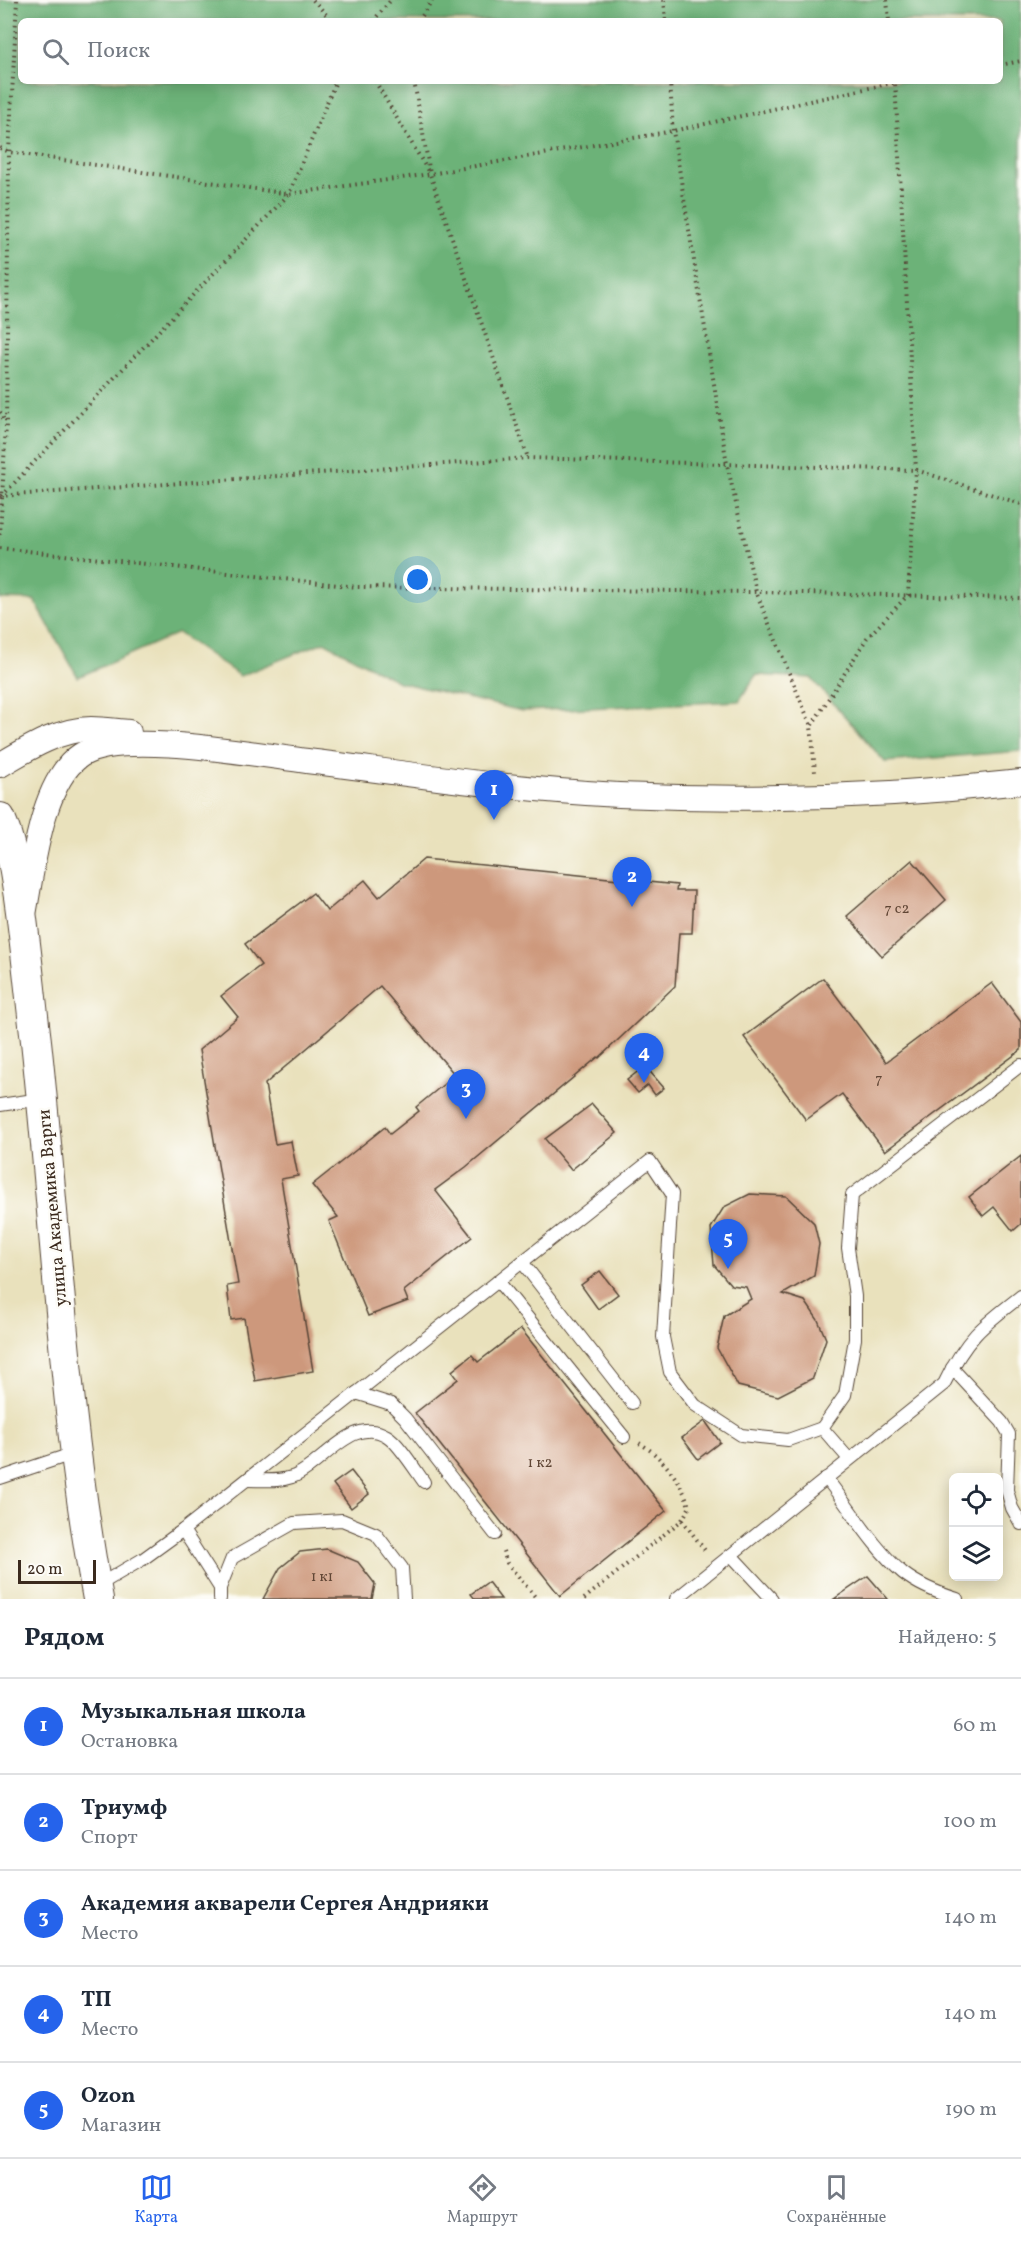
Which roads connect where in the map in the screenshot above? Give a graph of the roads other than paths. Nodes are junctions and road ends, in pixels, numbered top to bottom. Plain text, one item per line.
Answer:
1 (198, 747) junction
2 (0, 765) edge
3 (1021, 782) edge
4 (0, 818) edge
5 (22, 921) junction
6 (1021, 1065) edge
7 (42, 1099) junction
8 (0, 1105) edge
9 (522, 1262) junction
10 (498, 1281) junction
11 (1021, 1296) edge
12 (952, 1368) junction
13 (356, 1394) junction
14 (632, 1403) dead end
15 (822, 1428) junction
16 (624, 1437) road end
17 (75, 1453) junction
18 (849, 1459) junction
19 (0, 1478) edge
20 (826, 1478) junction
21 (247, 1479) junction
22 (424, 1482) dead end
23 (1021, 1524) edge
24 (183, 1530) junction
25 (495, 1534) road end
26 (731, 1555) junction
27 (97, 1593) edge
28 (220, 1594) edge
29 (404, 1599) edge
30 (676, 1599) edge
31 (771, 1599) edge
32 (957, 1599) edge

1 - 2 street
1 - 3 street
1 - 5 street
4 - 5 street, улица Академика Варги
5 - 7 street, улица Академика Варги
6 - 15 lane
7 - 8 lane
7 - 17 street, улица Академика Варги
9 - 10 lane
9 - 14 lane
9 - 15 lane
10 - 13 lane
10 - 16 lane
11 - 12 lane
12 - 18 lane
12 - 23 lane
13 - 21 lane
13 - 25 lane
15 - 18 lane
17 - 19 lane
17 - 27 street, улица Академика Варги
18 - 20 lane
20 - 26 lane
20 - 32 lane
21 - 22 lane
21 - 24 lane
24 - 27 lane
24 - 28 lane
26 - 30 lane
26 - 31 lane
28 - 29 lane

